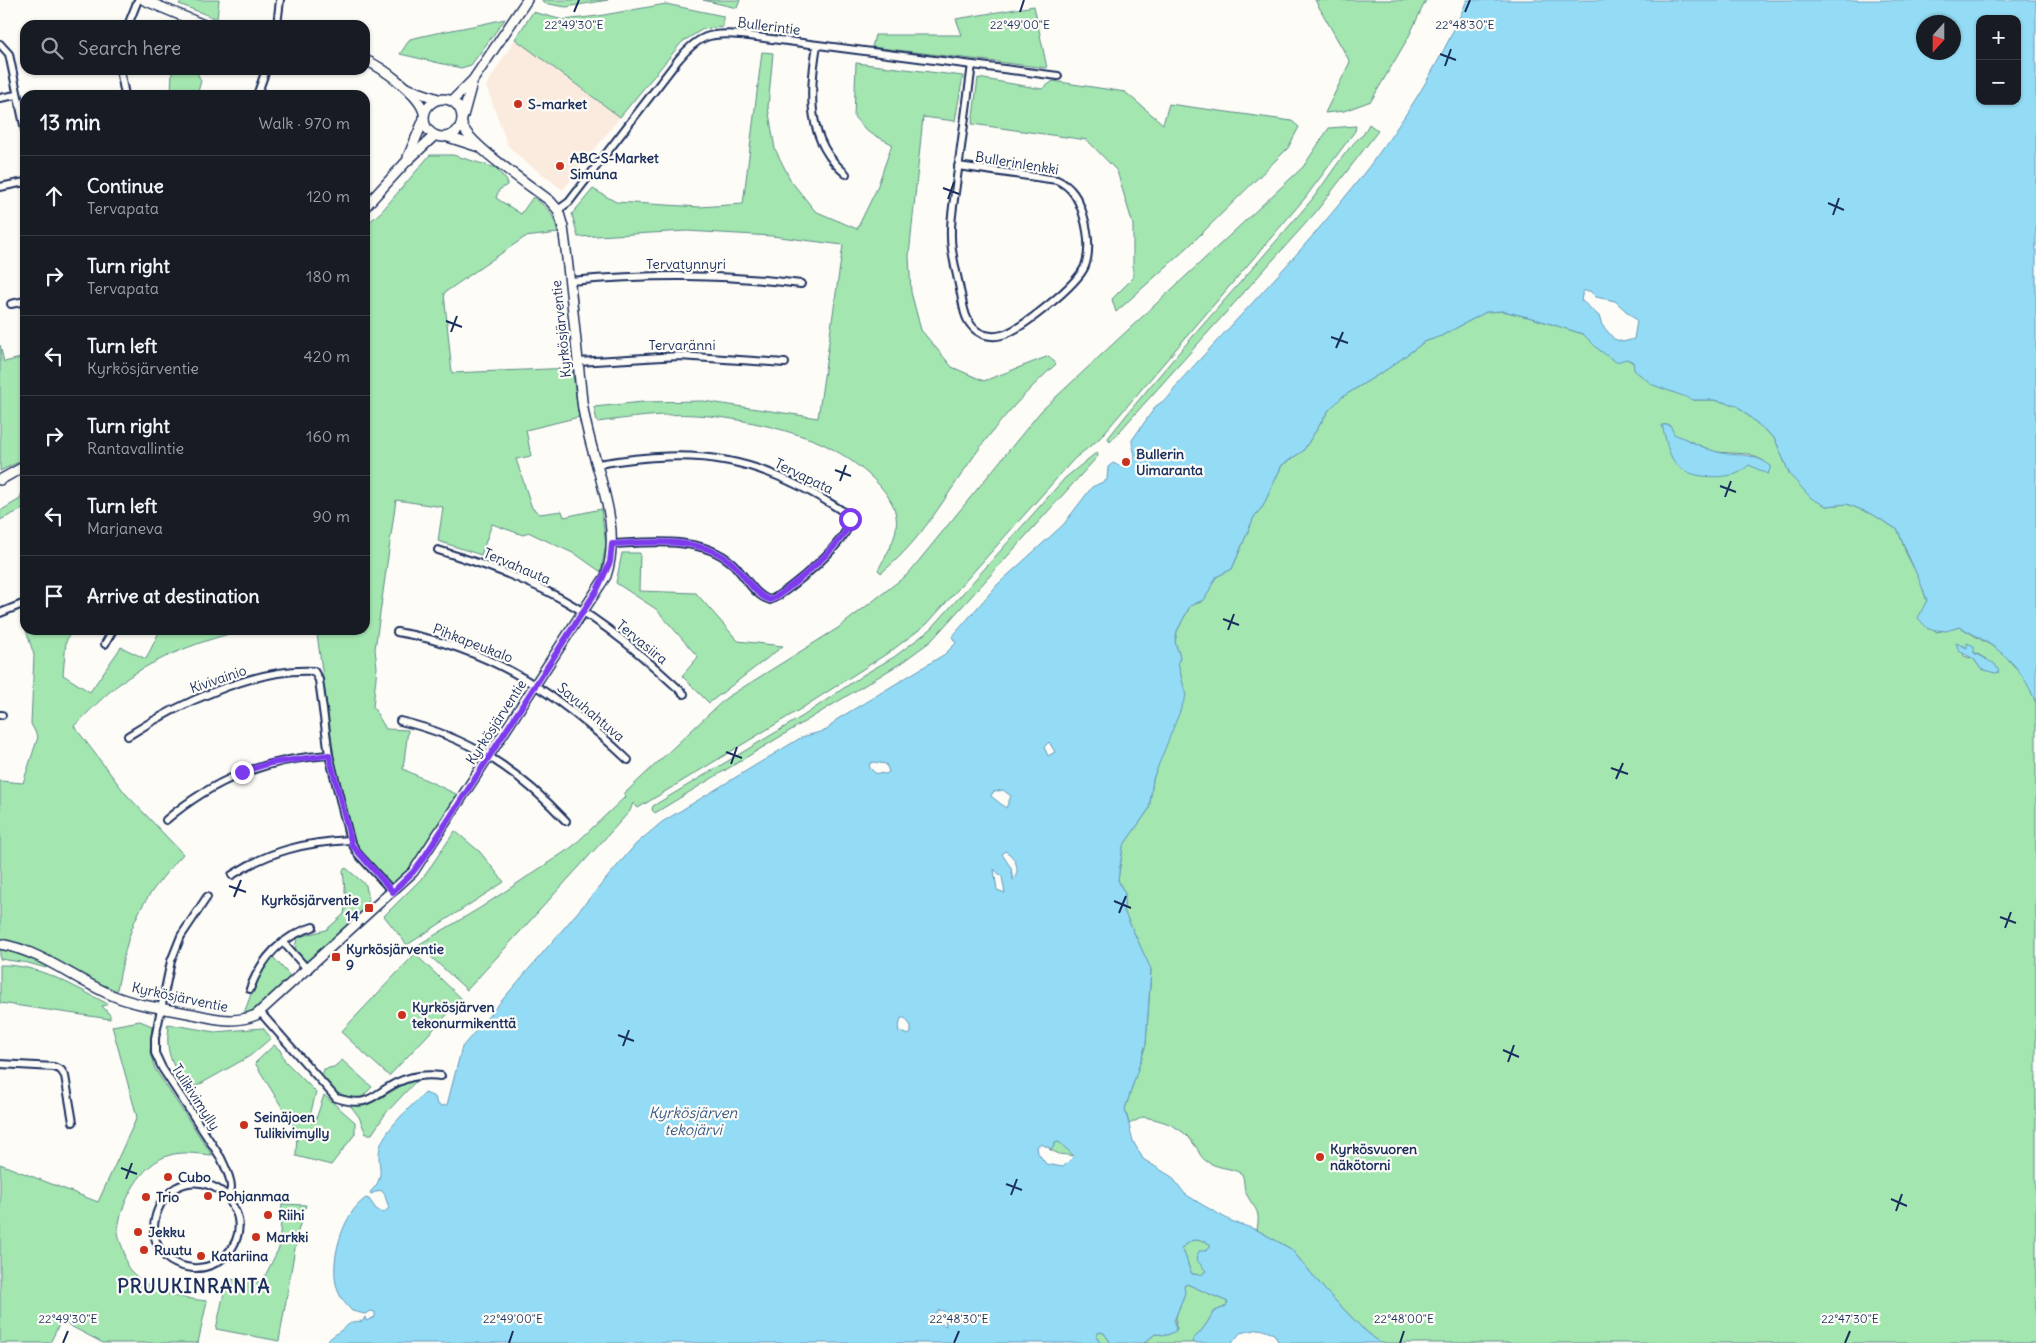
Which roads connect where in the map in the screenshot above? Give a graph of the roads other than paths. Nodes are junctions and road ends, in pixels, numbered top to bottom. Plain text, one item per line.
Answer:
1 (138, 0) edge
2 (144, 0) edge
3 (280, 0) edge
4 (527, 0) edge
5 (130, 20) edge
6 (192, 20) edge
7 (278, 20) edge
8 (0, 44) edge
9 (817, 45) junction
10 (370, 63) edge
11 (972, 65) junction
12 (121, 75) edge
13 (264, 75) edge
14 (1058, 76) dead end
15 (473, 80) junction
16 (406, 88) junction
17 (124, 90) edge
18 (259, 90) edge
19 (16, 95) junction
20 (0, 98) edge
21 (438, 99) junction
22 (452, 101) junction
23 (20, 111) edge
24 (424, 116) junction
25 (462, 120) junction
26 (434, 136) junction
27 (448, 137) junction
28 (479, 146) junction
29 (406, 162) junction
30 (958, 166) junction
31 (846, 174) dead end
32 (20, 183) edge
33 (0, 187) edge
34 (370, 202) edge
35 (558, 210) junction
36 (570, 281) junction
37 (801, 284) dead end
38 (20, 302) edge
39 (11, 304) dead end
40 (578, 362) junction
41 (785, 363) dead end
42 (598, 464) junction
43 (20, 469) edge
44 (0, 480) edge
45 (612, 544) junction
46 (438, 550) dead end
47 (20, 605) edge
48 (583, 612) junction
49 (0, 613) edge
50 (397, 632) dead end
51 (110, 635) edge
52 (105, 644) dead end
53 (536, 685) junction
54 (684, 694) dead end
55 (400, 721) dead end
56 (128, 736) dead end
57 (329, 755) junction
58 (490, 757) junction
59 (628, 760) dead end
60 (166, 820) dead end
61 (566, 821) dead end
62 (350, 840) junction
63 (232, 875) dead end
64 (393, 892) junction
65 (207, 897) dead end
66 (313, 927) dead end
67 (282, 942) junction
68 (0, 944) edge
69 (308, 970) junction
70 (250, 989) dead end
71 (161, 1008) junction
72 (260, 1012) junction
73 (0, 1064) edge
74 (441, 1076) dead end
75 (73, 1122) dead end
76 (229, 1197) junction

1 - 5 street
2 - 6 street
3 - 7 street
4 - 15 street
8 - 19 street
9 - 11 street, Bullerintie
9 - 31 street
9 - 35 street, Bullerintie
10 - 16 street
11 - 14 street, Bullerintie
11 - 30 street, Bullerinlenkki
12 - 17 street
13 - 18 street
15 - 22 street
15 - 25 street
16 - 21 street
16 - 24 street
19 - 20 street
19 - 23 street
21 - 22 street
21 - 24 street
22 - 25 street
24 - 26 street
24 - 29 street
25 - 27 street
25 - 28 street
26 - 27 street
26 - 29 street
27 - 28 street
28 - 35 street
29 - 34 street
30 - 30 street, Bullerinlenkki
32 - 33 street
35 - 36 street, Kyrkösjärventie
36 - 37 street, Tervatynnyri
36 - 40 street, Kyrkösjärventie
38 - 39 street
40 - 41 street, Tervaränni
40 - 42 street, Kyrkösjärventie
42 - 45 street, Kyrkösjärventie
42 - 45 street, Tervapata
43 - 44 street
45 - 48 street, Kyrkösjärventie
46 - 48 street, Tervahauta
47 - 49 street
48 - 53 street, Kyrkösjärventie
48 - 54 street, Tervasiira
50 - 53 street, Pihkapeukalo
51 - 52 street
53 - 58 street, Kyrkösjärventie
53 - 59 street, Savuhahtuva
55 - 58 street
56 - 57 street, Kivivainio
57 - 60 street
57 - 62 street
58 - 61 street
58 - 64 street, Kyrkösjärventie
62 - 63 street
62 - 64 street
64 - 69 street, Kyrkösjärventie
65 - 71 street, Tulikivimylly
66 - 67 street
67 - 69 street
67 - 70 street
68 - 71 street, Kyrkösjärventie
69 - 72 street, Kyrkösjärventie
71 - 72 street, Kyrkösjärventie
71 - 76 street, Tulikivimylly
72 - 74 street
73 - 75 street
76 - 76 street, Tulikivimylly

